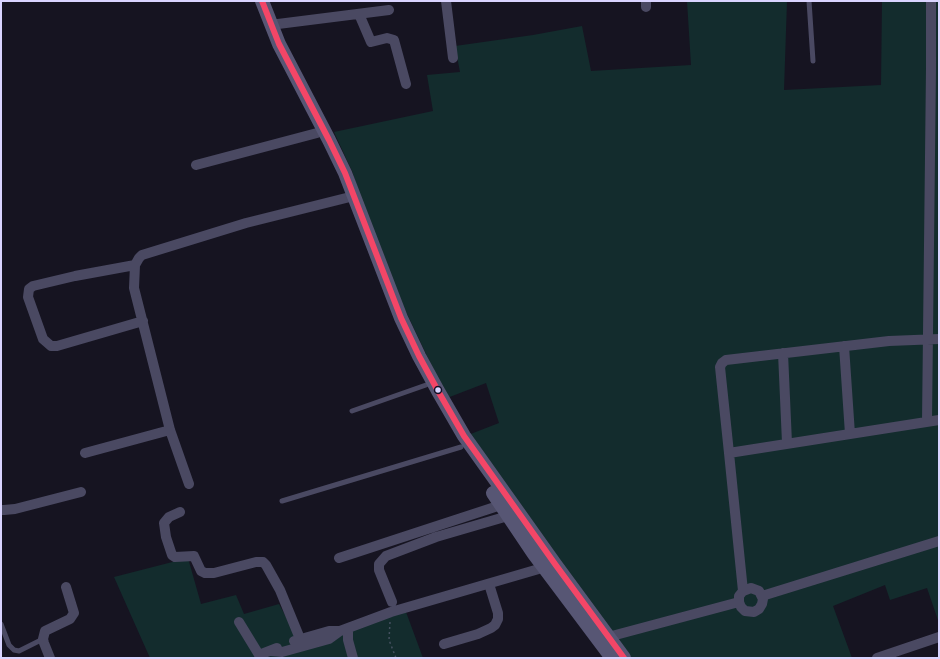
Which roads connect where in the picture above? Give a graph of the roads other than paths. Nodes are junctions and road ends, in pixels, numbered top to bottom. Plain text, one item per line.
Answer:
1 (255, 1) edge
2 (262, 1) edge
3 (446, 1) edge
4 (809, 1) edge
5 (933, 2) edge
6 (389, 10) dead end
7 (359, 14) junction
8 (270, 25) junction
9 (454, 58) dead end
10 (813, 61) dead end
11 (935, 68) edge
12 (406, 84) dead end
13 (316, 133) junction
14 (934, 161) edge
15 (196, 165) dead end
16 (350, 197) junction
17 (135, 265) junction
18 (934, 269) edge
19 (142, 321) junction
20 (928, 339) junction
21 (939, 339) edge
22 (844, 346) junction
23 (783, 353) junction
24 (426, 385) junction
25 (352, 411) dead end
26 (939, 420) edge
27 (927, 421) junction
28 (170, 430) junction
29 (850, 434) junction
30 (787, 443) junction
31 (461, 447) junction
32 (85, 453) dead end
33 (729, 453) junction
34 (190, 484) dead end
35 (81, 492) dead end
36 (282, 501) dead end
37 (1, 510) edge
38 (505, 510) junction
39 (180, 512) dead end
40 (939, 541) edge
41 (339, 558) dead end
42 (550, 566) junction
43 (489, 584) junction
44 (66, 587) dead end
45 (743, 591) junction
46 (762, 596) junction
47 (392, 602) dead end
48 (739, 602) junction
49 (239, 622) dead end
50 (1, 624) edge
51 (344, 630) junction
52 (939, 636) edge
53 (608, 637) junction
54 (43, 639) junction
55 (301, 643) junction
56 (444, 644) dead end
57 (260, 657) edge
58 (50, 658) edge
59 (353, 658) edge
60 (612, 658) edge
61 (624, 658) edge
62 (877, 658) edge

1 - 13 main road
2 - 8 main road
3 - 9 street
4 - 10 lane
5 - 11 street
6 - 7 street
7 - 8 street
7 - 12 street
8 - 16 main road
11 - 14 street
13 - 15 street
13 - 16 main road
14 - 18 street
16 - 17 street
16 - 24 main road
16 - 42 main road
17 - 19 street
17 - 19 street
18 - 20 street
19 - 28 street
20 - 21 street
20 - 22 street
20 - 27 street
22 - 23 street
22 - 29 street
23 - 30 street
23 - 33 street
24 - 25 lane
24 - 31 main road
26 - 27 street
27 - 29 street
28 - 32 street
28 - 34 street
29 - 30 street
30 - 33 street
31 - 36 lane
31 - 38 main road
33 - 45 street
35 - 37 street
38 - 41 street
38 - 42 main road
38 - 47 street
39 - 55 street
40 - 46 street
42 - 43 street
42 - 53 main road
42 - 60 main road
43 - 51 street
43 - 56 street
44 - 54 street
45 - 46 street
45 - 48 street
46 - 48 street
48 - 53 street
49 - 57 street
50 - 54 lane
51 - 55 street
51 - 59 street
52 - 62 street
53 - 61 main road
54 - 58 street
55 - 57 street

